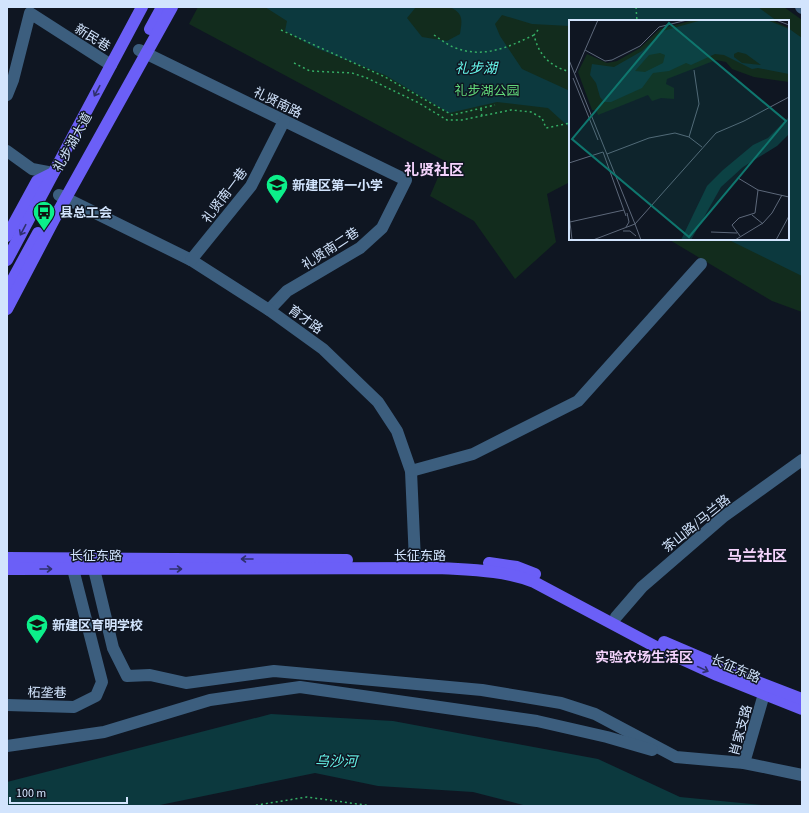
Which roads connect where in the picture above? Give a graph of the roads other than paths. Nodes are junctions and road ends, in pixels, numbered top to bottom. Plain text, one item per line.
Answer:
1 (142, 7) edge
2 (162, 7) edge
3 (172, 7) edge
4 (142, 52) junction
5 (111, 65) junction
6 (7, 95) edge
7 (284, 121) junction
8 (7, 151) edge
9 (54, 173) junction
10 (406, 180) joint
11 (63, 196) junction
12 (7, 236) edge
13 (7, 260) edge
14 (191, 260) junction
15 (700, 264) dead end
16 (7, 290) edge
17 (7, 309) edge
18 (269, 310) junction
19 (802, 460) edge
20 (411, 470) junction
21 (7, 558) edge
22 (415, 561) junction
23 (7, 569) edge
24 (73, 569) junction
25 (94, 569) junction
26 (616, 617) junction
27 (764, 694) junction
28 (802, 699) edge
29 (7, 705) edge
30 (802, 709) edge
31 (7, 746) edge
32 (676, 757) junction
33 (744, 763) junction
34 (802, 775) edge

1 - 5 main road, 礼步湖大道
2 - 4 main road, 礼步湖大道
3 - 4 main road
4 - 7 street, 礼贤南路
4 - 11 main road, 礼步湖大道
5 - 6 street, 新民巷
5 -> 9 main road, 礼步湖大道
7 - 10 street, 礼贤南路
7 - 14 street, 礼贤南一巷
8 - 9 street
9 - 12 main road
9 -> 13 main road, 礼步湖大道
10 - 18 street, 礼贤南二巷
11 - 14 street, 育才路
11 - 16 main road, 礼步湖大道
11 - 17 main road
14 - 18 street, 育才路
15 - 20 street
18 - 20 street, 育才路
19 - 26 street, 茶山路/马兰路
20 - 22 street, 育才路
22 -> 21 main road, 长征东路
22 - 26 main road, 长征东路
23 -> 24 main road, 长征东路
24 - 25 main road, 长征东路
24 - 29 street, 柘垄巷
25 -> 27 main road, 长征东路
25 - 32 street
26 - 28 main road, 长征东路
27 - 30 main road, 长征东路
27 - 33 street, 肖家支路
31 - 32 street
32 - 33 street
33 - 34 street, 肖家支路

